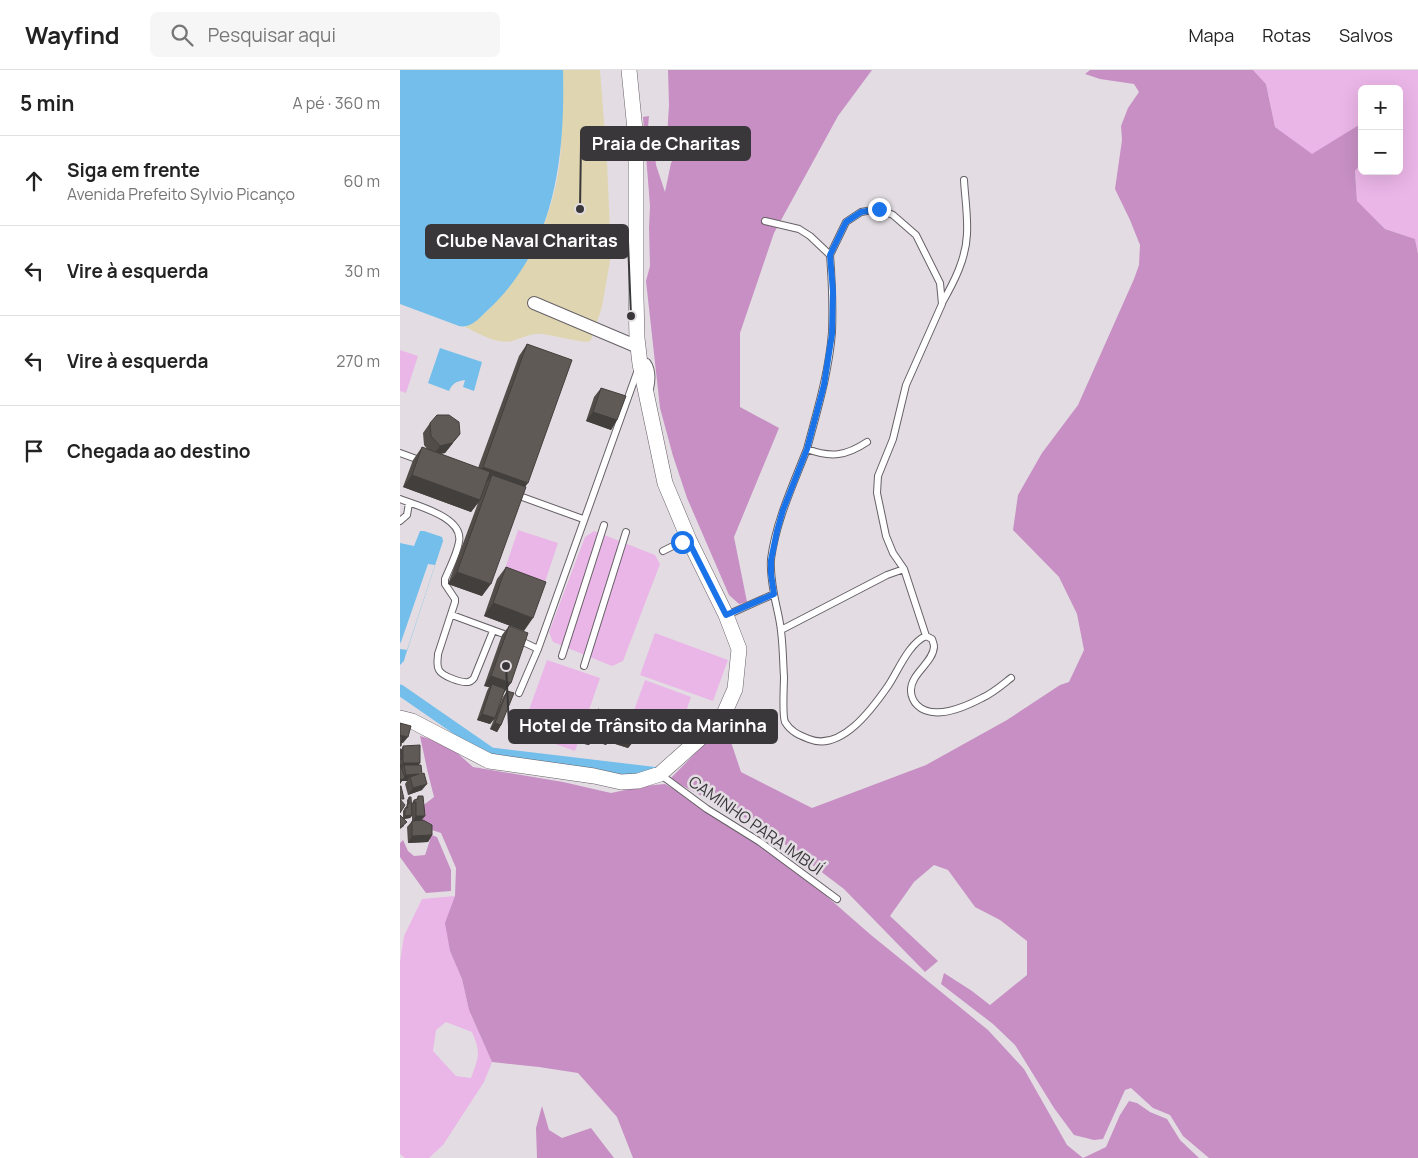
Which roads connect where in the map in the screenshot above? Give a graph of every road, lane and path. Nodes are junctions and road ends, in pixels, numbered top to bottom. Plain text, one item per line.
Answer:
1 (629, 70) edge
2 (964, 180) dead end
3 (765, 221) dead end
4 (830, 255) junction
5 (534, 303) dead end
6 (942, 304) junction
7 (638, 342) junction
8 (640, 364) junction
9 (867, 442) dead end
10 (807, 449) junction
11 (400, 453) edge
12 (426, 462) edge
13 (506, 491) edge
14 (400, 499) edge
15 (409, 503) junction
16 (584, 519) junction
17 (400, 521) edge
18 (604, 525) dead end
19 (626, 532) dead end
20 (688, 540) junction
21 (663, 552) dead end
22 (904, 569) junction
23 (774, 594) junction
24 (726, 615) junction
25 (452, 616) junction
26 (781, 630) junction
27 (493, 631) junction
28 (926, 636) junction
29 (538, 649) junction
30 (562, 656) dead end
31 (584, 666) dead end
32 (1011, 678) dead end
33 (519, 693) dead end
34 (400, 718) edge
35 (660, 774) junction
36 (837, 899) dead end

1 - 7 street
2 - 6 lane
3 - 4 lane
4 - 6 lane
4 - 10 lane
5 - 7 street
6 - 22 lane
7 - 8 street
8 - 16 lane
8 - 20 street
9 - 10 lane
10 - 23 lane
11 - 12 lane
13 - 16 lane
14 - 15 lane
15 - 17 lane
15 - 25 lane
16 - 29 lane
18 - 30 lane
19 - 31 lane
20 - 21 lane
20 - 24 street
22 - 26 lane
22 - 28 lane
23 - 24 lane
23 - 26 lane
24 - 35 street
25 - 27 lane
25 - 27 lane
26 - 28 lane
27 - 29 lane
28 - 32 lane
29 - 33 lane
34 - 35 street
35 - 36 lane, CAMINHO PARA IMBUÍ

